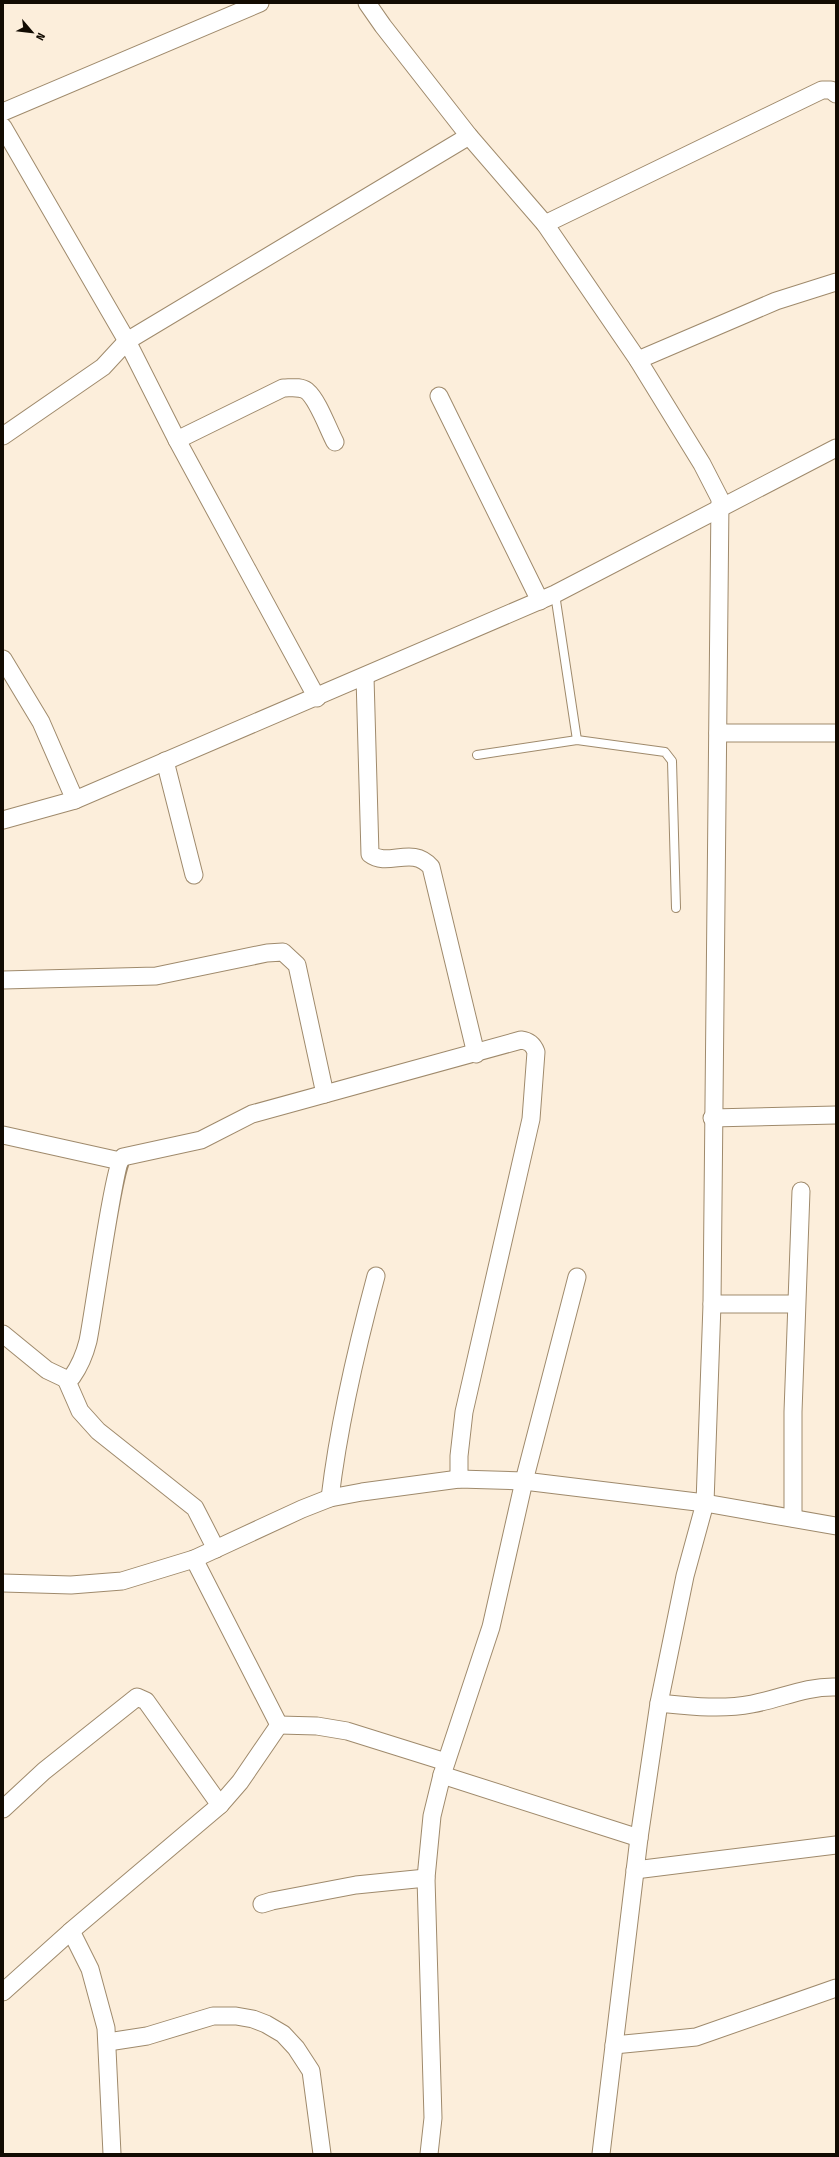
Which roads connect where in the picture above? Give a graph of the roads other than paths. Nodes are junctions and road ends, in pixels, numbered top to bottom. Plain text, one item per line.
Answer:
1 (260, 3) edge
2 (367, 3) edge
3 (836, 94) edge
4 (3, 112) edge
5 (3, 127) edge
6 (470, 136) junction
7 (545, 224) junction
8 (836, 282) edge
9 (127, 341) junction
10 (638, 360) junction
11 (439, 396) dead end
12 (3, 436) edge
13 (177, 440) junction
14 (335, 442) dead end
15 (836, 448) edge
16 (721, 509) junction
17 (547, 598) junction
18 (3, 659) edge
19 (365, 677) junction
20 (317, 698) junction
21 (718, 732) junction
22 (836, 733) edge
23 (577, 740) junction
24 (477, 755) dead end
25 (165, 761) junction
26 (75, 800) junction
27 (3, 820) edge
28 (194, 875) dead end
29 (676, 908) dead end
30 (3, 980) edge
31 (476, 1054) junction
32 (325, 1094) junction
33 (836, 1115) edge
34 (712, 1118) junction
35 (3, 1135) edge
36 (120, 1161) junction
37 (801, 1191) dead end
38 (376, 1276) dead end
39 (577, 1277) dead end
40 (712, 1304) junction
41 (795, 1304) junction
42 (3, 1334) edge
43 (66, 1379) junction
44 (459, 1479) junction
45 (524, 1481) junction
46 (330, 1498) junction
47 (705, 1502) junction
48 (793, 1518) junction
49 (836, 1526) edge
50 (216, 1549) junction
51 (194, 1559) junction
52 (3, 1583) edge
53 (836, 1687) edge
54 (659, 1703) junction
55 (279, 1725) junction
56 (444, 1768) junction
57 (220, 1805) junction
58 (3, 1809) edge
59 (639, 1838) junction
60 (836, 1845) edge
61 (635, 1870) junction
62 (426, 1878) junction
63 (262, 1904) dead end
64 (71, 1931) junction
65 (836, 1988) edge
66 (3, 1992) edge
67 (108, 2042) junction
68 (614, 2045) junction
69 (112, 2154) edge
70 (322, 2154) edge
71 (429, 2154) edge
72 (601, 2154) edge

1 - 4 street
2 - 6 street
3 - 7 street
5 - 9 street
6 - 7 street
6 - 9 street
7 - 10 street
8 - 10 street
9 - 12 street
9 - 13 street
10 - 16 street
11 - 17 street
13 - 14 street
13 - 20 street
15 - 16 street
16 - 17 street
16 - 21 street
17 - 19 street
17 - 23 lane
18 - 26 street
19 - 20 street
19 - 31 street
20 - 25 street
21 - 22 street
21 - 34 street
23 - 24 lane
23 - 29 lane
25 - 26 street
25 - 28 street
26 - 27 street
30 - 32 street
31 - 32 street
31 - 44 street
32 - 36 street
33 - 34 street
34 - 40 street
35 - 36 street
36 - 43 street
37 - 41 street
38 - 46 street
39 - 45 street
40 - 41 street
40 - 47 street
41 - 48 street
42 - 43 street
43 - 50 street
44 - 45 street
44 - 46 street
45 - 47 street
45 - 56 street
46 - 50 street
47 - 48 street
47 - 54 street
48 - 49 street
50 - 51 street
51 - 52 street
51 - 55 street
53 - 54 street
54 - 59 street
55 - 56 street
55 - 57 street
56 - 59 street
56 - 62 street
57 - 58 street
57 - 64 street
59 - 61 street
60 - 61 street
61 - 68 street
62 - 63 street
62 - 71 street
64 - 66 street
64 - 67 street
65 - 68 street
67 - 69 street
67 - 70 street
68 - 72 street

